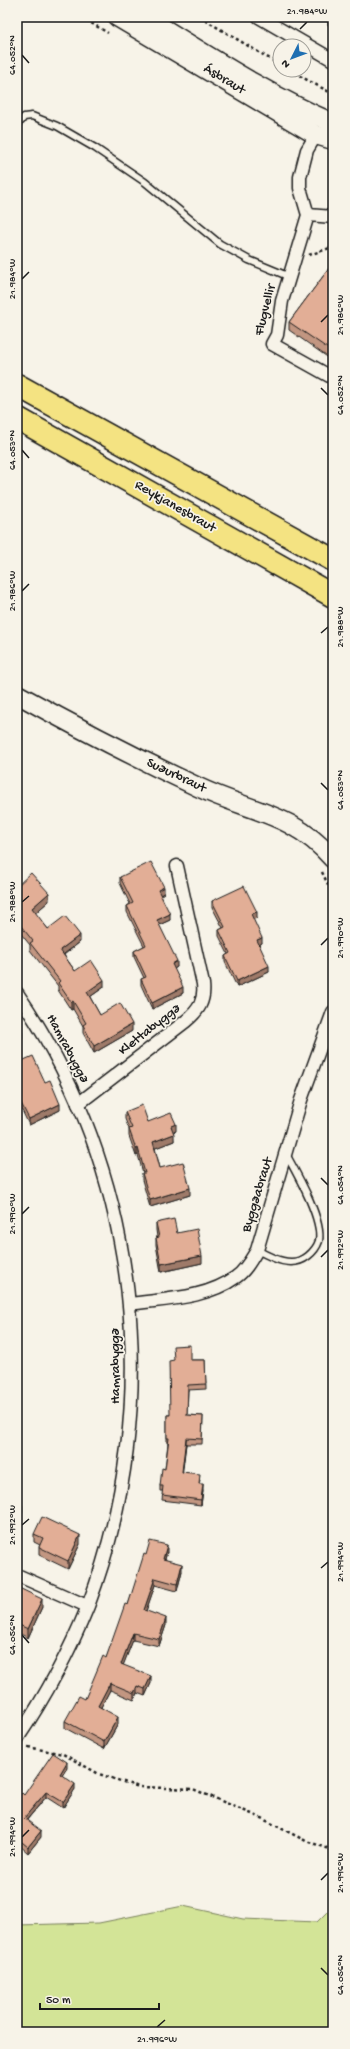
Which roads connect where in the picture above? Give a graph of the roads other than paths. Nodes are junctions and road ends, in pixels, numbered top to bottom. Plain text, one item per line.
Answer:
1 (117, 17) edge
2 (145, 17) edge
3 (259, 17) edge
4 (333, 60) edge
5 (21, 120) dead end
6 (333, 123) edge
7 (325, 137) edge
8 (308, 215) junction
9 (333, 217) edge
10 (290, 277) junction
11 (333, 378) edge
12 (17, 385) edge
13 (17, 418) edge
14 (234, 505) junction
15 (333, 547) edge
16 (333, 560) edge
17 (287, 570) junction
18 (333, 596) edge
19 (333, 601) edge
20 (17, 694) edge
21 (333, 859) edge
22 (177, 866) dead end
23 (17, 993) edge
24 (333, 1012) edge
25 (78, 1104) junction
26 (286, 1153) junction
27 (257, 1250) junction
28 (130, 1304) junction
29 (17, 1575) edge
30 (87, 1606) junction
31 (21, 1743) edge

1 - 7 street, Ásbraut
2 - 6 street, Ásbraut
3 - 4 street
5 - 10 lane
7 - 8 street
8 - 9 street
8 - 10 street, Flugvellir
10 - 11 street, Flugvellir
12 - 14 highway
13 - 17 highway, Reykjanesbraut
14 - 15 highway
14 - 16 highway
17 - 18 highway, Reykjanesbraut
17 - 19 highway
20 - 21 street, Suðurbraut
22 - 25 street, Klettabyggð
23 - 25 street, Hamrabyggð
24 - 26 street, Byggðabraut
25 - 28 street, Hamrabyggð
26 - 27 street, Byggðabraut
26 - 27 lane
27 - 28 street, Byggðabraut
28 - 30 street, Hamrabyggð
29 - 30 street
30 - 31 street, Hamrabyggð

